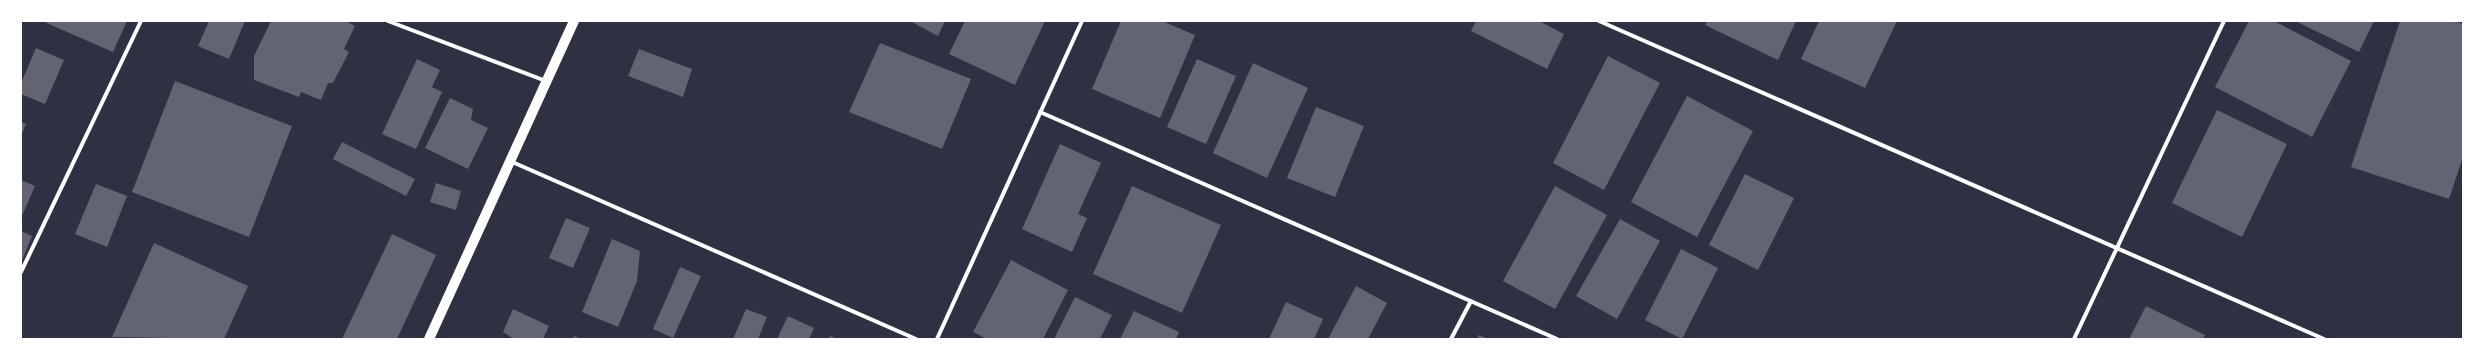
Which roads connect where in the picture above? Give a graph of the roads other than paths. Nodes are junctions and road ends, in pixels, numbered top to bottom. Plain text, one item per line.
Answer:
1 (141, 21) edge
2 (388, 21) edge
3 (574, 21) edge
4 (1082, 21) edge
5 (1599, 21) edge
6 (2224, 21) edge
7 (546, 82) junction
8 (1040, 112) junction
9 (510, 161) junction
10 (2116, 248) junction
11 (21, 272) edge
12 (1471, 301) junction
13 (429, 339) edge
14 (916, 339) edge
15 (937, 339) edge
16 (1451, 339) edge
17 (1557, 339) edge
18 (2074, 339) edge
19 (2324, 339) edge

1 - 11 street
2 - 7 street
3 - 7 main road
4 - 8 street
5 - 10 street
6 - 10 street
7 - 9 main road
8 - 12 street
8 - 15 street
9 - 13 main road
9 - 14 street
10 - 18 street
10 - 19 street
12 - 16 street
12 - 17 street

